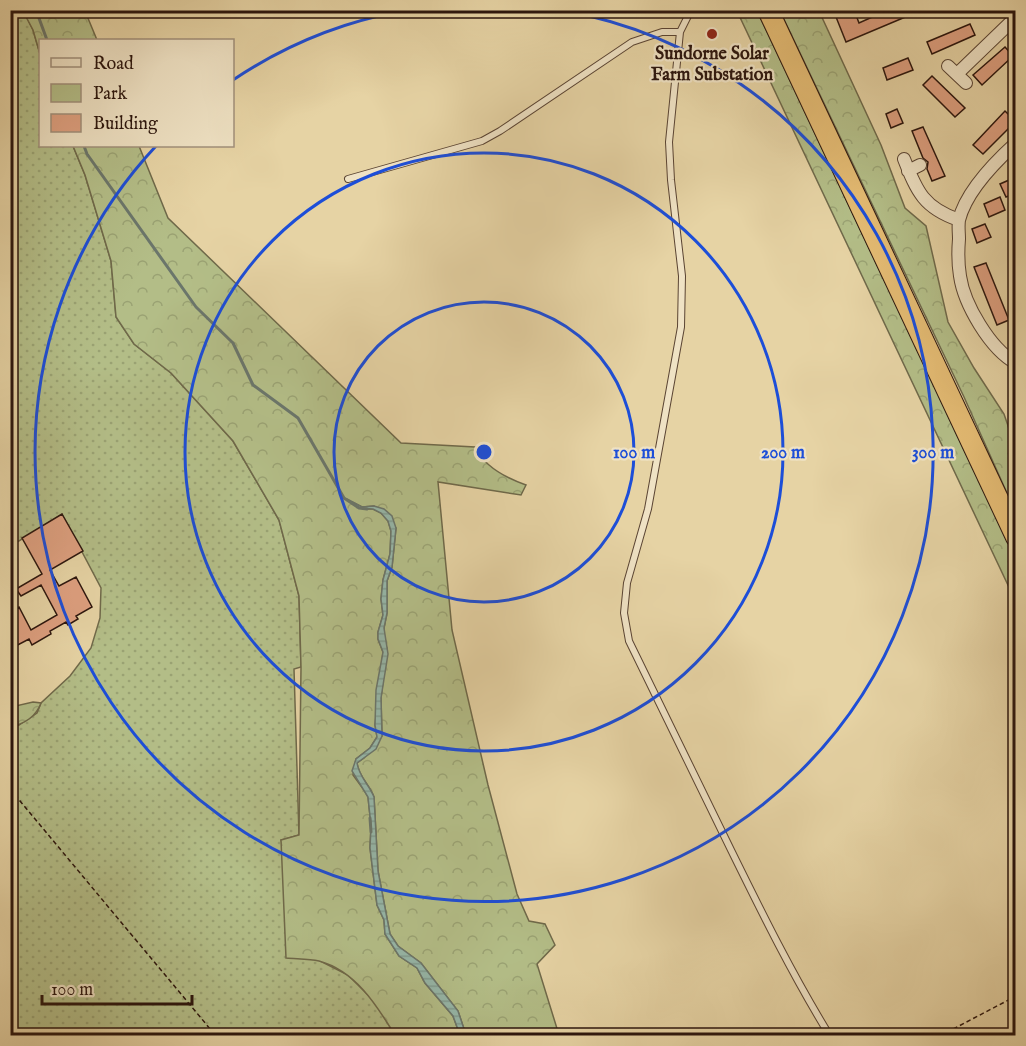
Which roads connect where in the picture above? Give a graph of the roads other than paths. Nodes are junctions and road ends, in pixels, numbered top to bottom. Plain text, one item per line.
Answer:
1 (691, 10) edge
2 (768, 10) edge
3 (1016, 17) edge
4 (680, 32) junction
5 (966, 83) dead end
6 (1016, 143) edge
7 (911, 165) dead end
8 (348, 179) dead end
9 (959, 220) junction
10 (1016, 363) edge
11 (1016, 537) edge
12 (830, 1035) edge

1 - 4 lane
2 - 11 highway
3 - 5 street
4 - 8 lane
4 - 12 lane
6 - 9 street
7 - 9 street
9 - 10 street

